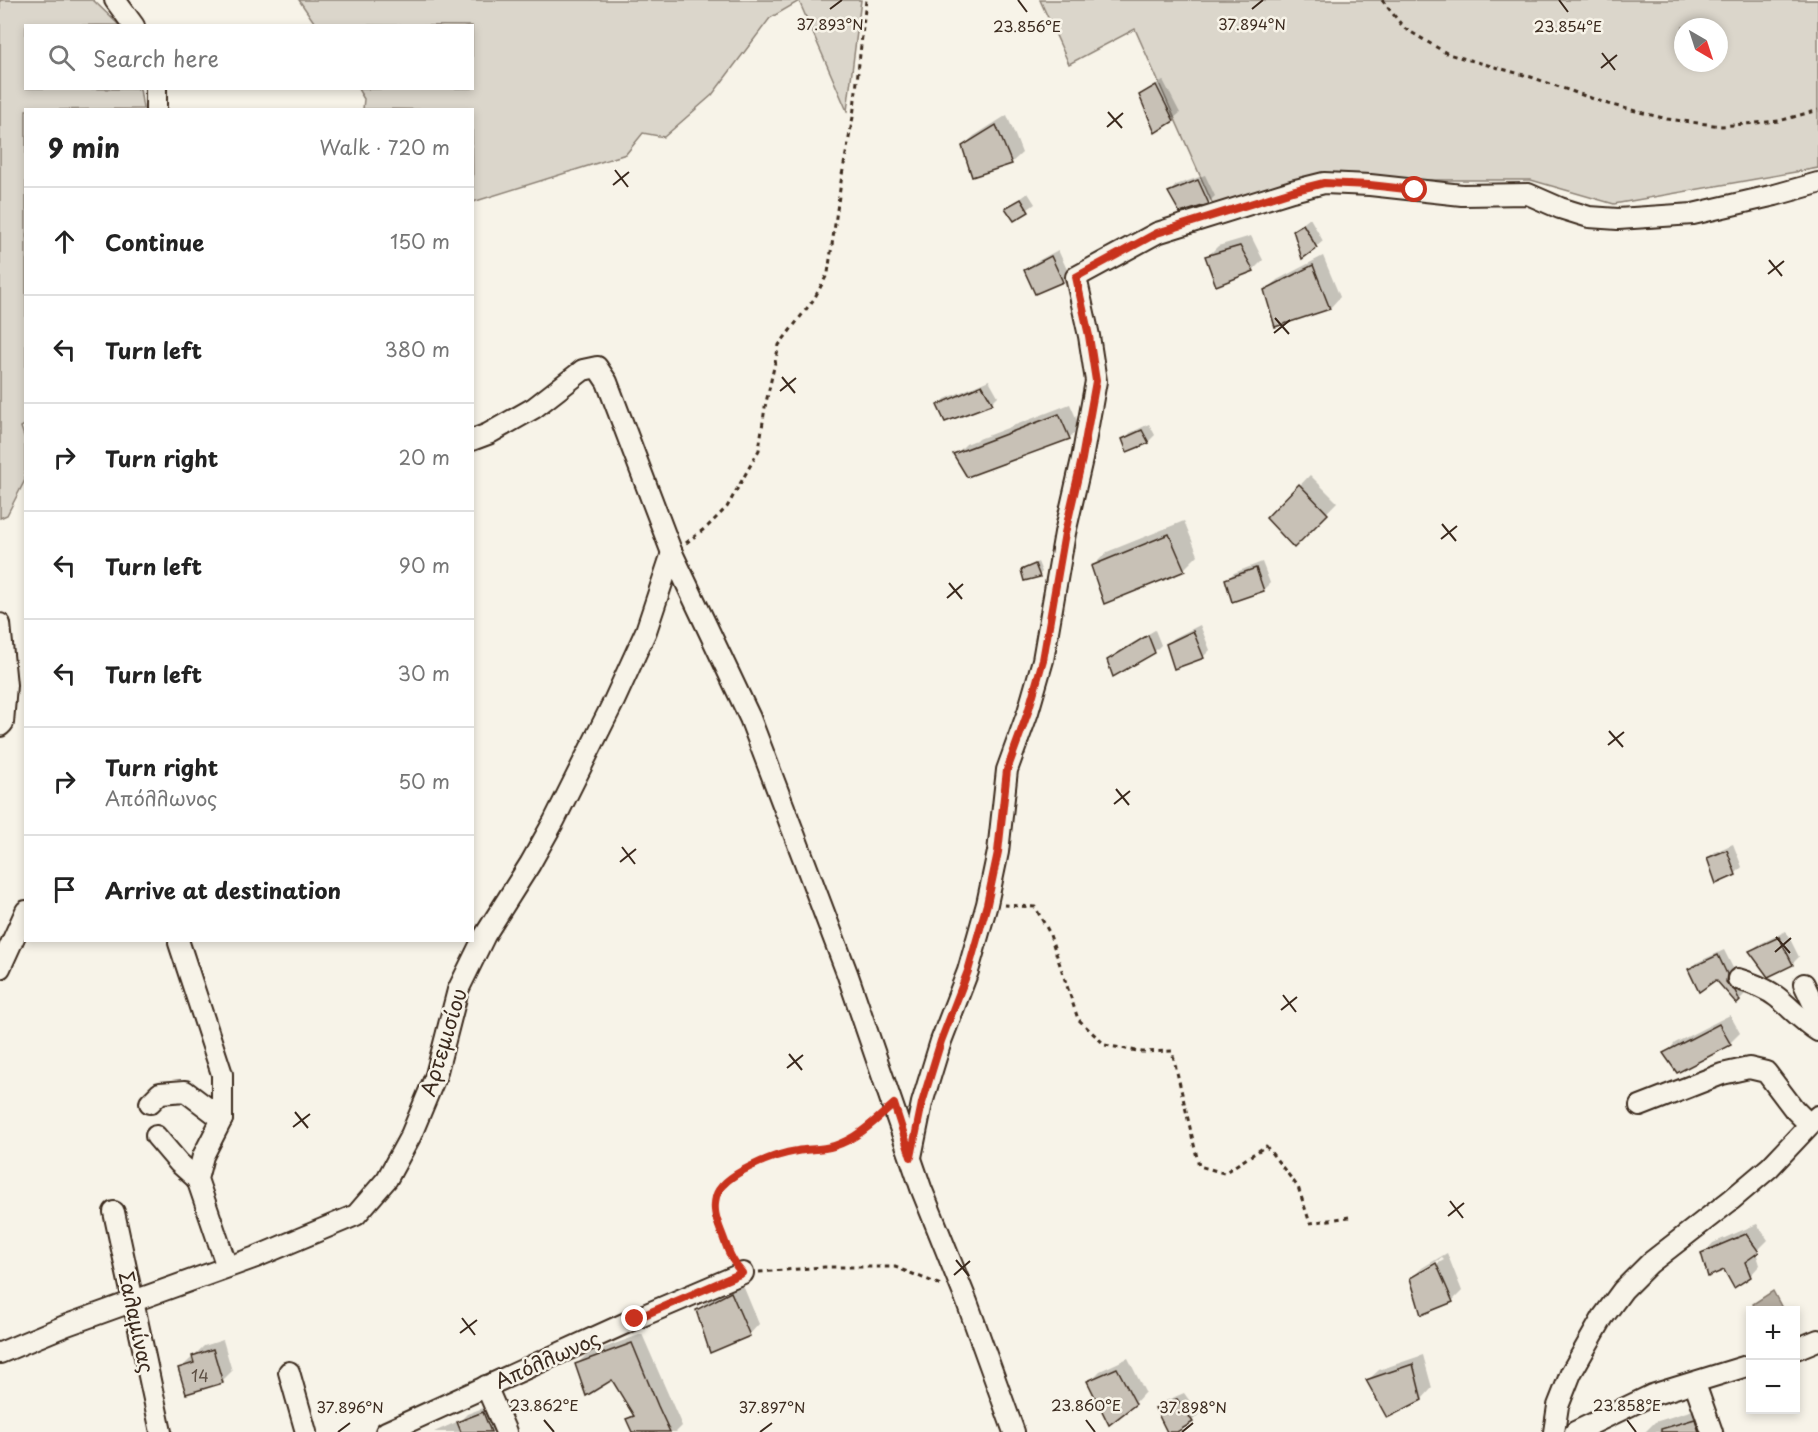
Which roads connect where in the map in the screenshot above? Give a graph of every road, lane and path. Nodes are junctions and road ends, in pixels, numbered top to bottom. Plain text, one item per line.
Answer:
1 (115, 0) edge
2 (866, 0) edge
3 (1382, 0) edge
4 (133, 24) edge
5 (156, 90) edge
6 (156, 108) edge
7 (1818, 110) edge
8 (1818, 183) edge
9 (474, 439) edge
10 (672, 553) junction
11 (0, 624) edge
12 (0, 726) edge
13 (987, 904) junction
14 (24, 915) edge
15 (179, 943) dead end
16 (0, 969) edge
17 (1738, 979) dead end
18 (1804, 984) dead end
19 (1818, 1014) edge
20 (1818, 1031) edge
21 (150, 1103) dead end
22 (894, 1104) junction
23 (1640, 1106) dead end
24 (222, 1119) junction
25 (1814, 1120) edge
26 (156, 1136) dead end
27 (911, 1157) junction
28 (197, 1179) junction
29 (114, 1212) dead end
30 (1349, 1217) dead end
31 (227, 1267) junction
32 (742, 1273) junction
33 (133, 1301) junction
34 (967, 1302) junction
35 (1818, 1340) edge
36 (1800, 1347) edge
37 (0, 1353) edge
38 (1746, 1366) edge
39 (289, 1372) dead end
40 (1695, 1384) junction
41 (486, 1386) junction
42 (160, 1432) edge
43 (306, 1432) edge
44 (386, 1432) edge
45 (506, 1432) edge
46 (1014, 1432) edge
47 (1554, 1432) edge
48 (1575, 1432) edge
49 (1712, 1432) edge

1 - 4 street
2 - 10 path
3 - 7 path
5 - 6 street
8 - 13 street
9 - 10 street
10 - 22 street
10 - 31 street, Αρτεμισίου
11 - 12 street
13 - 27 street
13 - 30 path
14 - 16 street
15 - 24 street
17 - 20 street
18 - 19 street
21 - 24 street
22 - 27 street
22 - 32 path
23 - 25 street
24 - 28 street
25 - 47 street
26 - 28 street
27 - 34 street
28 - 31 street
29 - 33 street, Σαλαμίνας
31 - 33 street, Αρτεμισίου
32 - 34 path
32 - 41 street, Απόλλωνος
33 - 37 street, Αρτεμισίου
33 - 42 street, Σαλαμίνας
34 - 46 street
35 - 36 street
38 - 40 street
39 - 43 street
40 - 48 street
40 - 49 street
41 - 44 street, Απόλλωνος
41 - 45 street

